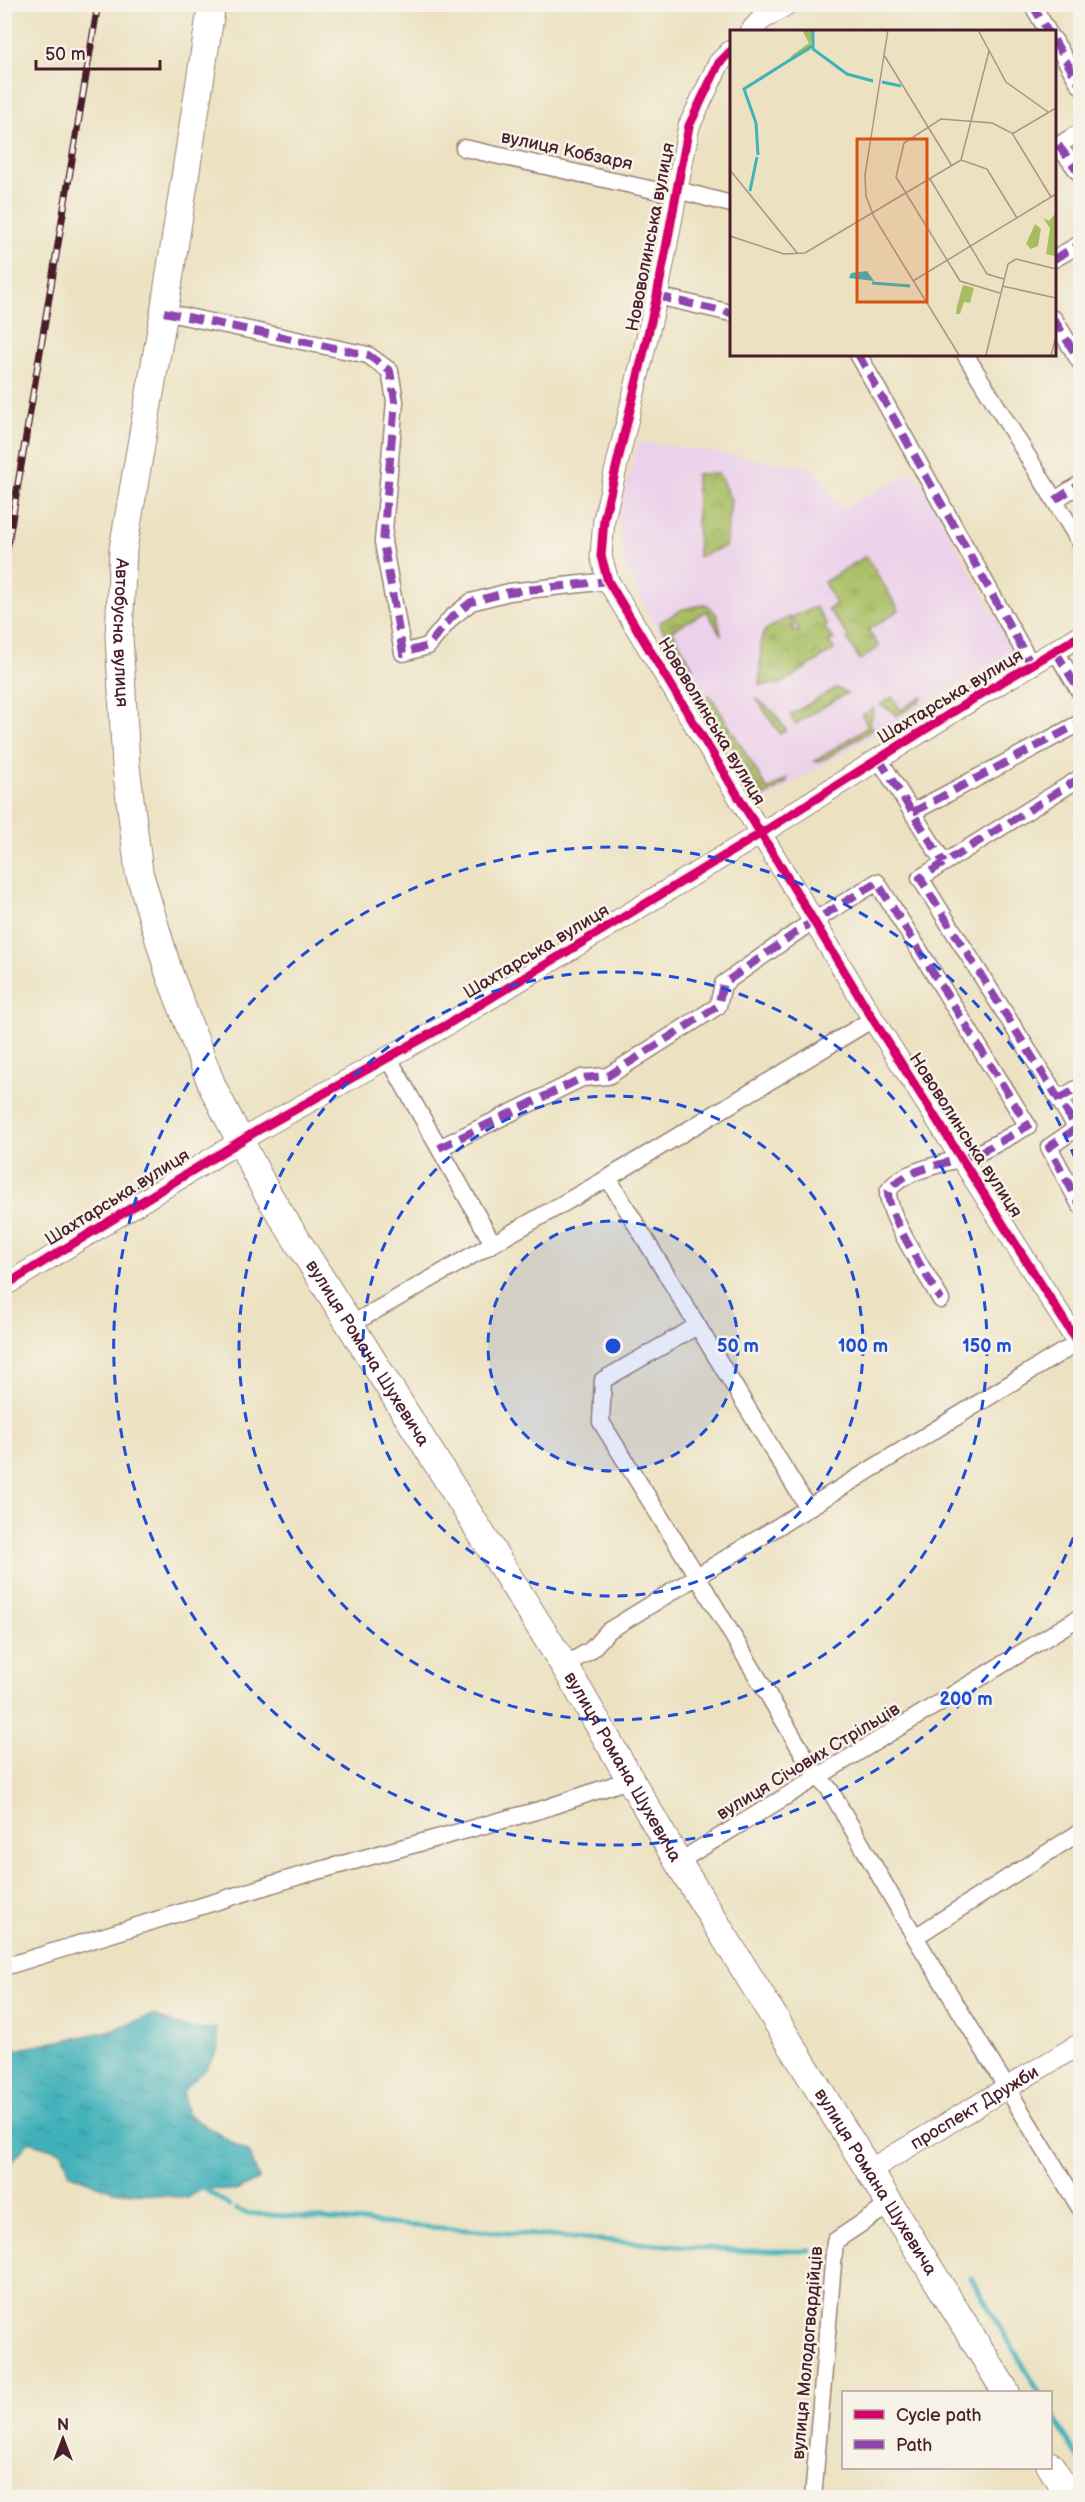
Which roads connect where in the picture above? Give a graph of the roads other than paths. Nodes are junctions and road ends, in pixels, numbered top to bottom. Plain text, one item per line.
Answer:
1 (212, 4) edge
2 (787, 4) edge
3 (1032, 4) edge
4 (752, 30) edge
5 (1047, 30) edge
6 (1055, 43) edge
7 (730, 52) edge
8 (1080, 85) edge
9 (1080, 132) edge
10 (1056, 147) edge
11 (464, 148) dead end
12 (1080, 174) edge
13 (676, 193) junction
14 (730, 204) edge
15 (1080, 244) edge
16 (1055, 258) edge
17 (657, 296) junction
18 (164, 312) junction
19 (730, 313) edge
20 (1055, 322) edge
21 (859, 356) edge
22 (966, 356) edge
23 (1080, 362) edge
24 (1080, 484) edge
25 (1055, 500) junction
26 (1080, 542) edge
27 (608, 581) junction
28 (1080, 636) edge
29 (1056, 652) junction
30 (1032, 666) junction
31 (1080, 692) edge
32 (1080, 723) edge
33 (879, 759) junction
34 (1080, 778) edge
35 (913, 812) junction
36 (760, 834) junction
37 (944, 863) junction
38 (814, 921) junction
39 (873, 1019) junction
40 (388, 1057) junction
41 (1080, 1087) edge
42 (1059, 1099) junction
43 (1079, 1131) edge
44 (239, 1142) junction
45 (439, 1148) junction
46 (962, 1159) junction
47 (608, 1178) junction
48 (1080, 1205) edge
49 (492, 1242) junction
50 (4, 1286) edge
51 (941, 1300) dead end
52 (350, 1325) junction
53 (697, 1326) junction
54 (1080, 1344) edge
55 (808, 1508) junction
56 (697, 1576) junction
57 (1080, 1617) edge
58 (567, 1670) junction
59 (820, 1777) junction
60 (628, 1780) junction
61 (1080, 1832) edge
62 (678, 1862) junction
63 (915, 1937) junction
64 (4, 1967) edge
65 (1080, 2044) edge
66 (1006, 2088) junction
67 (868, 2171) junction
68 (889, 2205) junction
69 (1080, 2208) edge
70 (1005, 2391) edge
71 (1052, 2468) edge
72 (813, 2498) edge
73 (1070, 2498) edge

1 - 18 main road, Автобусна вулиця
2 - 4 street
3 - 5 street
6 - 8 street
7 - 13 street, Нововолинська вулиця
9 - 10 street
10 - 12 street
11 - 13 street, вулиця Кобзаря
13 - 14 street, вулиця Кобзаря
13 - 17 street, Нововолинська вулиця
15 - 16 street
17 - 19 street
17 - 27 street, Нововолинська вулиця
18 - 27 street
18 - 44 main road, Автобусна вулиця
20 - 23 street
21 - 30 street
22 - 25 street
24 - 25 street
25 - 26 street
27 - 36 street, Нововолинська вулиця
28 - 29 street, Шахтарська вулиця
29 - 30 street, Шахтарська вулиця
29 - 31 street
30 - 33 street, Шахтарська вулиця
32 - 35 street
33 - 35 street
33 - 36 street, Шахтарська вулиця
34 - 37 street
35 - 37 street
36 - 38 street, Нововолинська вулиця
36 - 40 street, Шахтарська вулиця
37 - 42 street
38 - 39 street, Нововолинська вулиця
38 - 45 street
38 - 46 street
39 - 46 street, Нововолинська вулиця
39 - 47 street
40 - 44 street, Шахтарська вулиця
40 - 45 street
41 - 42 street
42 - 43 street
43 - 48 street
44 - 50 street, Шахтарська вулиця
44 - 52 main road, вулиця Романа Шухевича
45 - 49 street
46 - 51 street, Нововолинська вулиця
46 - 54 street, Нововолинська вулиця
47 - 49 street
47 - 53 street
49 - 52 street
52 - 58 main road, вулиця Романа Шухевича
53 - 55 street
53 - 56 street
54 - 55 street
55 - 56 street
56 - 58 street
56 - 59 street
57 - 59 street, вулиця Січових Стрільців
58 - 60 main road, вулиця Романа Шухевича
59 - 62 street, вулиця Січових Стрільців
59 - 63 street
60 - 62 main road, вулиця Романа Шухевича
60 - 64 street
61 - 63 street
62 - 67 main road, вулиця Романа Шухевича
63 - 66 street
65 - 66 street, проспект Дружби
66 - 67 street, проспект Дружби
66 - 69 street
67 - 68 main road, вулиця Романа Шухевича
68 - 70 main road, вулиця Романа Шухевича
68 - 72 street, вулиця Молодогвардійців
71 - 73 main road

